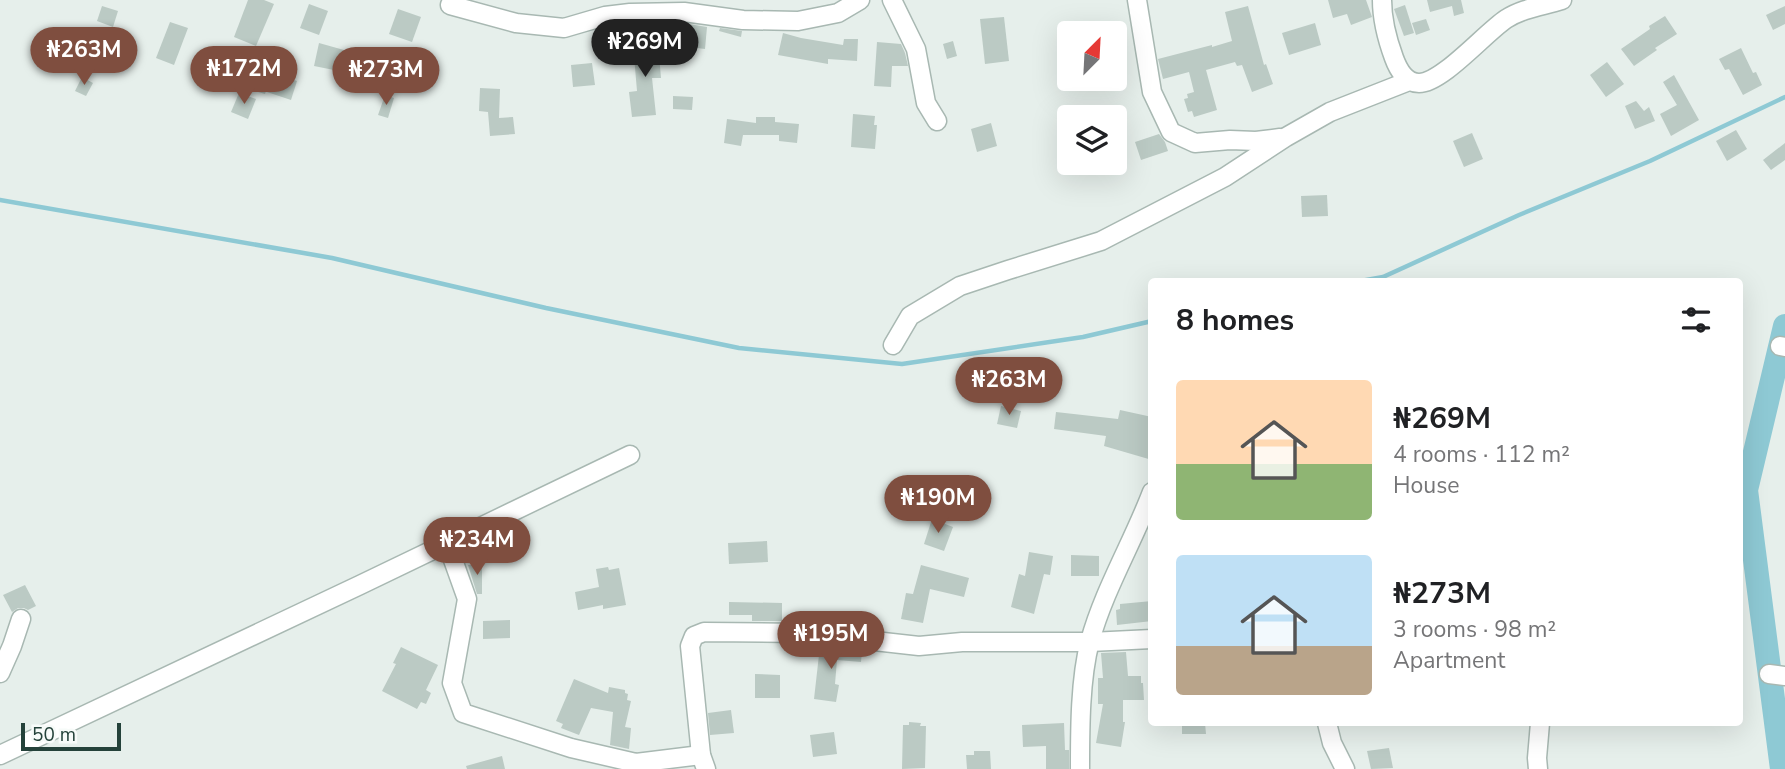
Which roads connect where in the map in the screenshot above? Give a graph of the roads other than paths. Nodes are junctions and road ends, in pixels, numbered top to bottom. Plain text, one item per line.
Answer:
1 (860, 0) edge
2 (892, 0) edge
3 (1137, 0) edge
4 (1381, 0) edge
5 (1562, 0) edge
6 (450, 5) dead end
7 (1409, 81) junction
8 (937, 121) dead end
9 (1286, 137) junction
10 (893, 345) dead end
11 (630, 455) dead end
12 (1148, 501) edge
13 (447, 543) junction
14 (21, 619) dead end
15 (1148, 639) edge
16 (1090, 642) junction
17 (0, 673) edge
18 (1328, 726) edge
19 (1540, 726) edge
20 (0, 755) edge
21 (703, 762) edge
22 (1080, 769) edge
23 (1345, 769) edge
24 (1538, 769) edge

1 - 6 street
2 - 8 street
3 - 9 street
4 - 7 street
5 - 7 street
7 - 9 street
9 - 10 street
11 - 13 street
12 - 16 street
13 - 20 street
13 - 21 street
14 - 17 street
15 - 16 street
16 - 21 street
16 - 22 street
18 - 23 street
19 - 24 street

